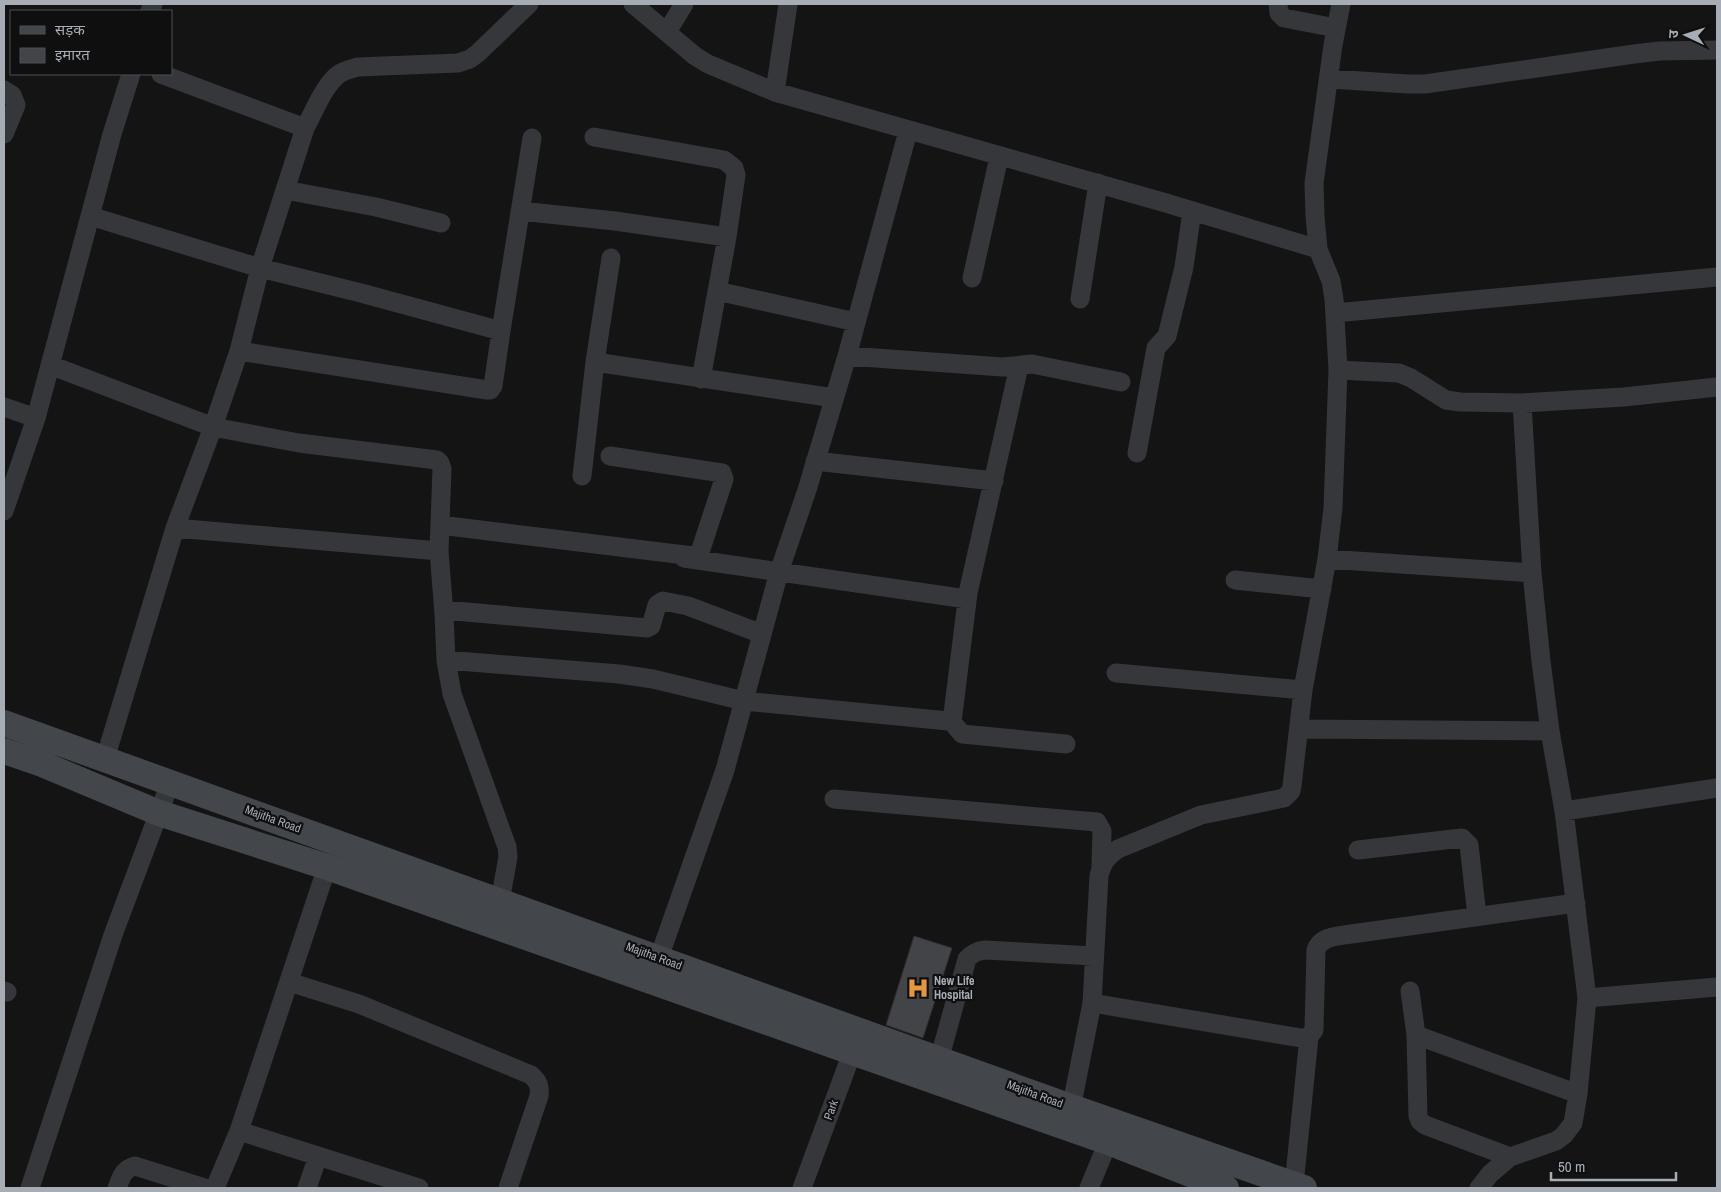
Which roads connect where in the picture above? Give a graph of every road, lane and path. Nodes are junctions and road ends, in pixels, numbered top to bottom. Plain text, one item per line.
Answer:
1 (529, 4) edge
2 (633, 4) edge
3 (684, 4) edge
4 (788, 4) edge
5 (1278, 4) edge
6 (1341, 4) edge
7 (1336, 28) junction
8 (667, 32) junction
9 (1717, 50) edge
10 (131, 75) edge
11 (164, 75) edge
12 (1330, 79) junction
13 (4, 90) edge
14 (774, 92) junction
15 (305, 128) junction
16 (908, 131) junction
17 (4, 134) edge
18 (594, 137) dead end
19 (532, 138) dead end
20 (998, 157) junction
21 (1098, 183) junction
22 (285, 190) junction
23 (520, 210) junction
24 (1192, 211) junction
25 (90, 216) junction
26 (441, 223) dead end
27 (727, 237) junction
28 (1318, 249) junction
29 (611, 258) dead end
30 (260, 268) junction
31 (1717, 277) edge
32 (972, 278) dead end
33 (716, 291) junction
34 (1080, 299) dead end
35 (1335, 313) junction
36 (856, 322) junction
37 (501, 331) junction
38 (239, 351) junction
39 (847, 356) junction
40 (595, 362) junction
41 (50, 365) junction
42 (1018, 366) junction
43 (1338, 370) junction
44 (701, 379) junction
45 (1121, 382) dead end
46 (1717, 387) edge
47 (834, 398) junction
48 (1522, 403) junction
49 (4, 407) edge
50 (36, 418) junction
51 (212, 428) junction
52 (1138, 453) dead end
53 (610, 456) dead end
54 (816, 460) junction
55 (582, 476) dead end
56 (994, 481) junction
57 (4, 511) edge
58 (440, 524) junction
59 (174, 528) junction
60 (517, 534) junction
61 (438, 551) junction
62 (1327, 559) junction
63 (780, 572) junction
64 (1532, 573) junction
65 (1235, 580) dead end
66 (1322, 589) junction
67 (967, 599) junction
68 (444, 610) junction
69 (762, 634) junction
70 (446, 660) junction
71 (1116, 673) dead end
72 (1303, 690) junction
73 (744, 701) junction
74 (952, 722) junction
75 (4, 723) edge
76 (1300, 730) junction
77 (1550, 731) junction
78 (1066, 744) dead end
79 (4, 751) edge
80 (105, 759) junction
81 (170, 782) junction
82 (1717, 788) edge
83 (834, 799) dead end
84 (1564, 810) junction
85 (159, 812) junction
86 (1358, 850) dead end
87 (1101, 867) junction
88 (327, 868) junction
89 (500, 901) junction
90 (1576, 903) junction
91 (1477, 916) junction
92 (1094, 956) junction
93 (654, 970) junction
94 (289, 982) junction
95 (1717, 987) edge
96 (1410, 991) dead end
97 (1587, 998) junction
98 (1092, 1003) junction
99 (1416, 1035) junction
100 (1309, 1037) junction
101 (856, 1042) junction
102 (939, 1060) junction
103 (1578, 1094) junction
104 (1069, 1118) junction
105 (239, 1131) junction
106 (1108, 1142) junction
107 (318, 1156) junction
108 (1510, 1157) junction
109 (1235, 1177) edge
110 (1299, 1186) edge
111 (30, 1188) edge
112 (118, 1188) edge
113 (205, 1188) edge
114 (307, 1188) edge
115 (419, 1188) edge
116 (508, 1188) edge
117 (802, 1188) edge
118 (1089, 1188) edge
119 (1226, 1188) edge
120 (1480, 1188) edge

1 - 15 street
2 - 8 street
3 - 8 street
4 - 14 street
5 - 7 street
6 - 7 street
7 - 12 street
8 - 14 street
9 - 12 street
10 - 25 street
11 - 15 street
12 - 28 street
13 - 17 street
14 - 16 street
15 - 22 street
16 - 20 street
16 - 36 street
18 - 27 street
19 - 23 street
20 - 21 street
20 - 32 street
21 - 24 street
21 - 34 street
22 - 26 street
22 - 30 street
23 - 27 street
23 - 37 street
24 - 28 street
24 - 52 street
25 - 30 street
25 - 41 street
27 - 33 street
28 - 35 street
29 - 40 street
30 - 37 street
30 - 38 street
31 - 35 street
33 - 36 street
33 - 44 street
35 - 43 street
36 - 39 street
37 - 38 street
38 - 51 street
39 - 42 street
39 - 47 street
40 - 44 street
40 - 55 street
41 - 50 street
41 - 51 street
42 - 45 street
42 - 56 street
43 - 48 street
43 - 62 street
44 - 47 street
46 - 48 street
47 - 54 street
48 - 64 street
49 - 50 street
50 - 57 street
51 - 58 street
51 - 59 street
53 - 60 street
54 - 56 street
54 - 63 street
56 - 67 street
58 - 60 street
58 - 61 street
59 - 61 street
59 - 80 street
60 - 63 street
61 - 68 street
62 - 64 street
62 - 66 street
63 - 67 street
63 - 69 street
64 - 77 street
65 - 66 street
66 - 72 street
67 - 74 street
68 - 69 street
68 - 70 street
69 - 73 street
70 - 73 street
70 - 89 street
71 - 72 street
72 - 76 street
73 - 74 street
73 - 93 street
74 - 78 street
75 - 80 main road, Majitha Road
76 - 77 street
76 - 87 street
77 - 84 street
79 - 85 main road, Majitha Road
80 - 81 main road, Majitha Road
81 - 85 street
81 - 89 main road, Majitha Road
82 - 84 street
83 - 87 street
84 - 90 street
85 - 88 main road, Majitha Road
85 - 111 street
86 - 91 street
87 - 92 street
88 - 93 main road, Majitha Road
88 - 94 street
89 - 93 main road, Majitha Road
90 - 91 street
90 - 97 street
91 - 100 street
92 - 98 street
92 - 102 street
93 - 101 main road, Majitha Road
94 - 105 street
94 - 116 street
95 - 97 street
96 - 99 street
97 - 103 street
98 - 100 street
98 - 104 street
99 - 103 street
99 - 108 street
100 - 110 street
101 - 102 main road, Majitha Road
101 - 104 main road, Majitha Road
101 - 117 street, Park
102 - 104 main road, Majitha Road
103 - 108 street
104 - 106 main road, Majitha Road
104 - 109 main road, Majitha Road
105 - 107 street
105 - 113 street
106 - 118 street
106 - 119 main road, Majitha Road
107 - 114 street
107 - 115 street
108 - 120 street
109 - 110 main road, Majitha Road
112 - 113 street

